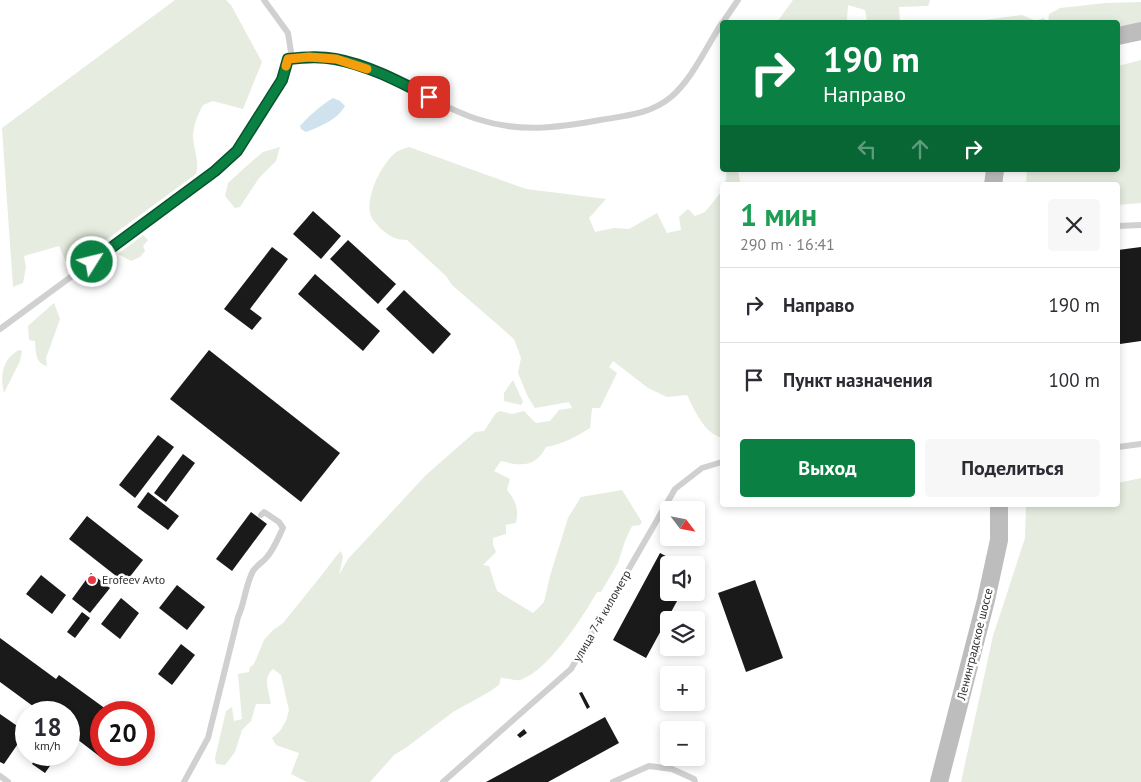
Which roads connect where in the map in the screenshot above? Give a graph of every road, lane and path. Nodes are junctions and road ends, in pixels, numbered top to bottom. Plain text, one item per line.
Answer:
1 (264, 0) edge
2 (738, 0) edge
3 (725, 20) edge
4 (720, 28) edge
5 (1141, 31) edge
6 (1120, 36) edge
7 (288, 59) junction
8 (1141, 225) edge
9 (1120, 226) edge
10 (0, 329) edge
11 (1141, 444) edge
12 (1120, 447) edge
13 (720, 463) edge
14 (999, 507) edge
15 (261, 516) dead end
16 (0, 776) edge
17 (8, 782) edge
18 (184, 782) edge
19 (443, 782) edge
20 (612, 782) edge
21 (695, 782) edge
22 (939, 782) edge

1 - 7 lane
2 - 3 lane
4 - 7 lane
5 - 6 main road
7 - 10 lane
8 - 9 lane
11 - 12 lane
13 - 19 lane, улица 7-й километр
14 - 22 main road, Ленинградское шоссе
15 - 18 lane
16 - 17 lane
20 - 21 lane

